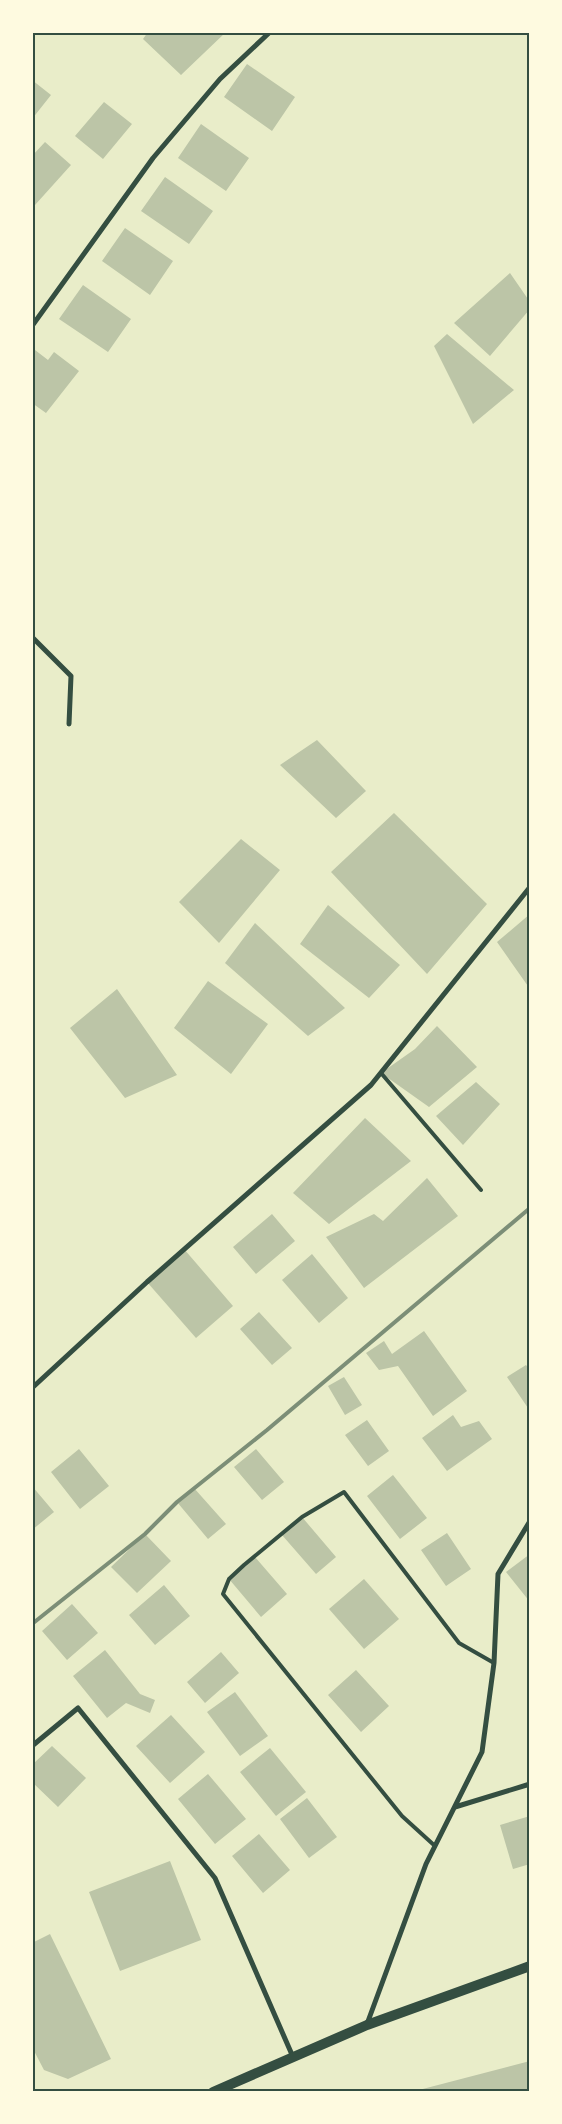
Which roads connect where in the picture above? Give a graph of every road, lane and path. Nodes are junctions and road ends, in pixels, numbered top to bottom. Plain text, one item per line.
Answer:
1 (270, 32) edge
2 (32, 326) edge
3 (32, 637) edge
4 (70, 724) dead end
5 (530, 887) edge
6 (381, 1073) junction
7 (481, 1190) dead end
8 (32, 1388) edge
9 (530, 1521) edge
10 (494, 1663) junction
11 (32, 1746) edge
12 (530, 1784) edge
13 (455, 1807) junction
14 (435, 1846) junction
15 (530, 1966) edge
16 (367, 2025) junction
17 (294, 2057) junction
18 (213, 2092) edge

1 - 2 street
3 - 4 street
5 - 6 street
6 - 7 lane
6 - 8 street
9 - 10 street
10 - 13 street
10 - 14 lane
11 - 17 street
12 - 13 street
13 - 14 street
14 - 16 street
15 - 16 main road
16 - 17 main road
17 - 18 main road

